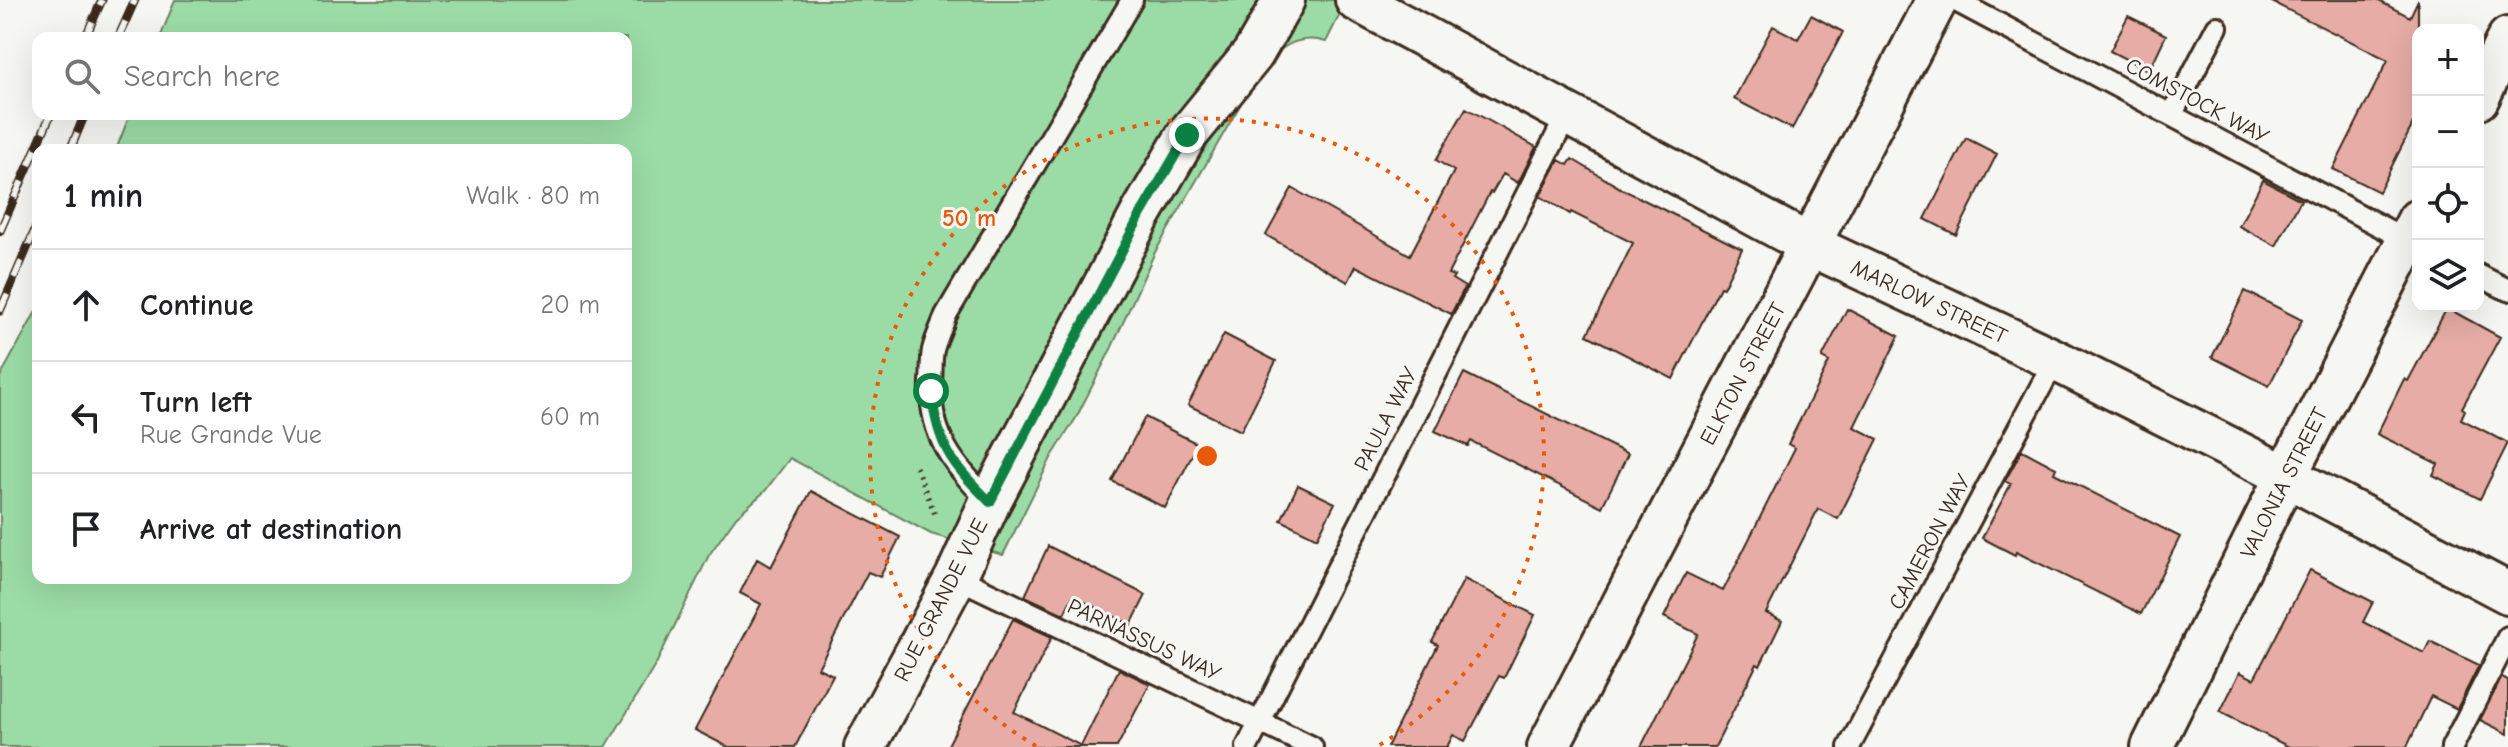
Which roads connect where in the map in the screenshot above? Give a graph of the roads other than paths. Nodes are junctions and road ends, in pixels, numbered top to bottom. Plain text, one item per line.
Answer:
1 (1132, 0) edge
2 (1284, 0) edge
3 (1356, 0) edge
4 (1937, 0) edge
5 (1954, 0) edge
6 (2217, 27) dead end
7 (2508, 38) edge
8 (2479, 96) edge
9 (1568, 113) junction
10 (2172, 114) junction
11 (2412, 234) edge
12 (2412, 240) edge
13 (1810, 245) junction
14 (2484, 278) edge
15 (2508, 290) edge
16 (2055, 360) junction
17 (2286, 476) junction
18 (990, 502) junction
19 (956, 577) junction
20 (2508, 593) edge
21 (2508, 637) edge
22 (1260, 721) junction
23 (865, 747) edge
24 (1247, 747) edge
25 (1312, 747) edge
26 (1548, 747) edge
27 (1849, 747) edge
28 (2152, 747) edge
29 (2452, 747) edge

1 - 18 lane
2 - 18 street, RUE GRANDE VUE
3 - 9 street, MARLOW STREET
4 - 13 street, ELKTON STREET
5 - 10 lane, COMSTOCK WAY
6 - 10 lane
7 - 8 street
9 - 13 street, MARLOW STREET
9 - 22 lane, PAULA WAY
10 - 11 lane, COMSTOCK WAY
12 - 17 street, VALONIA STREET
13 - 16 street, MARLOW STREET
13 - 26 street, ELKTON STREET
14 - 15 lane
16 - 17 street, MARLOW STREET
16 - 27 lane, CAMERON WAY
17 - 20 street, MARLOW STREET
17 - 28 street, VALONIA STREET
18 - 19 street, RUE GRANDE VUE
19 - 22 lane, PARNASSUS WAY
19 - 23 street, RUE GRANDE VUE
21 - 29 lane
22 - 24 lane, PAULA WAY
22 - 25 lane, PARNASSUS WAY

